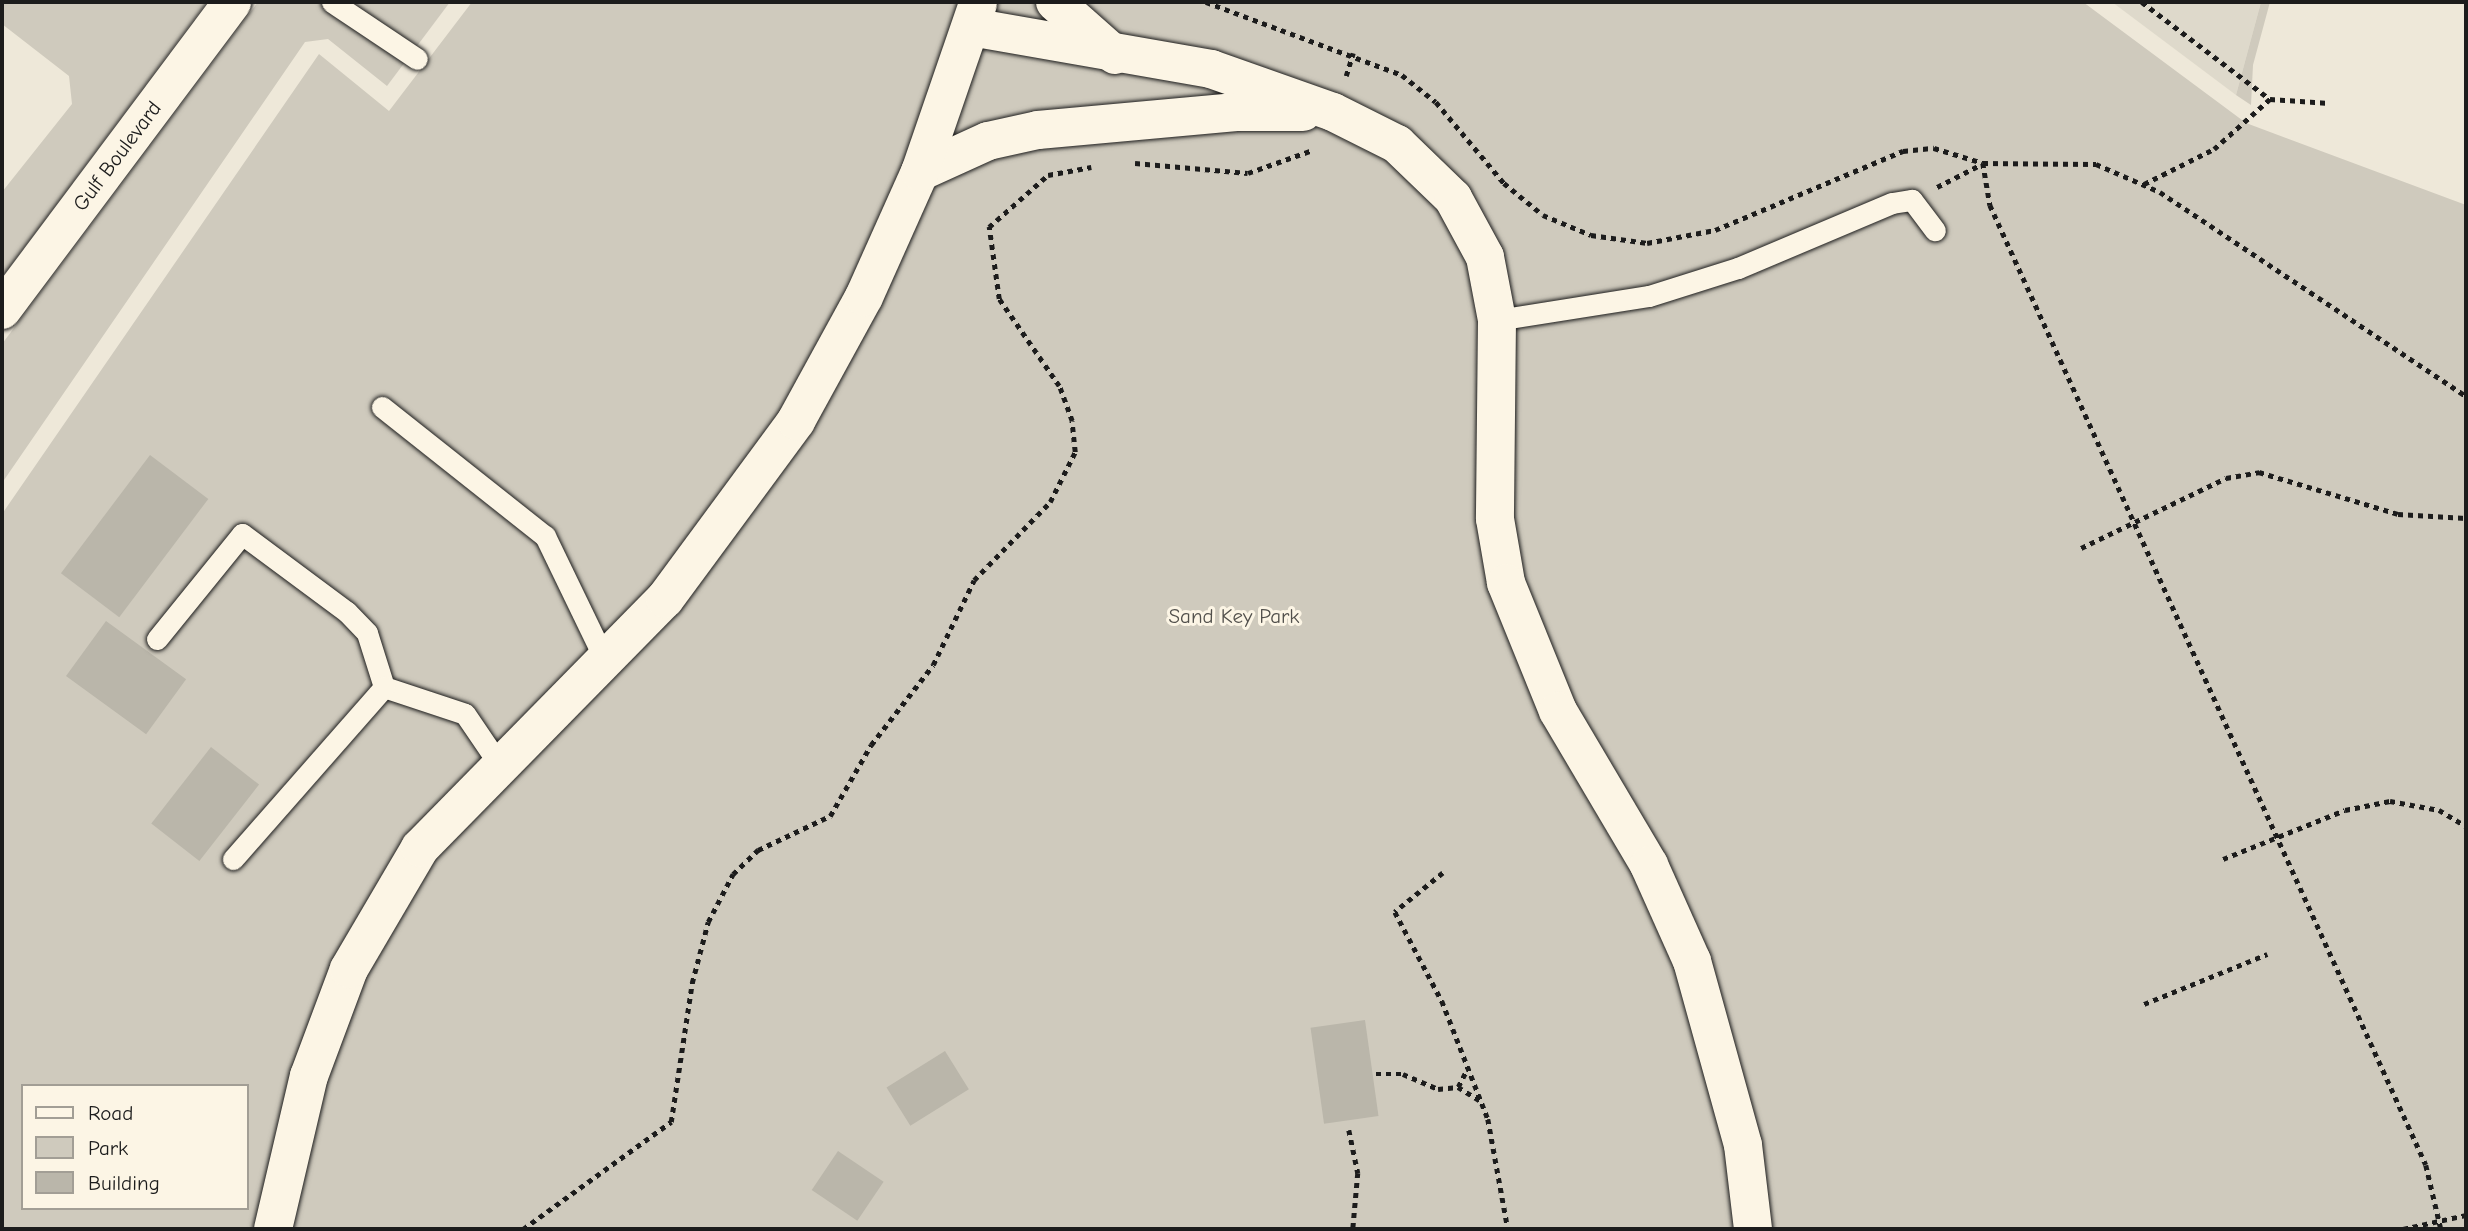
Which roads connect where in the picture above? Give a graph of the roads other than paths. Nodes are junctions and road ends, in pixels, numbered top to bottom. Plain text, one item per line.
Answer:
1 (232, 2) edge
2 (332, 2) edge
3 (1055, 2) edge
4 (974, 14) edge
5 (1116, 56) junction
6 (417, 59) dead end
7 (1334, 113) junction
8 (920, 172) junction
9 (1935, 230) dead end
10 (2, 310) edge
11 (1497, 320) junction
12 (382, 407) dead end
13 (157, 639) dead end
14 (606, 662) junction
15 (384, 687) junction
16 (499, 764) junction
17 (233, 859) dead end
18 (273, 1229) edge
19 (1753, 1229) edge

1 - 10 street, Gulf Boulevard
2 - 6 lane
3 - 5 street
4 - 5 street
4 - 8 street
5 - 7 street
7 - 8 street
7 - 11 street
8 - 14 street
9 - 11 lane
11 - 19 street
12 - 14 lane
13 - 15 lane
14 - 16 street
15 - 16 lane
15 - 17 lane
16 - 18 street

